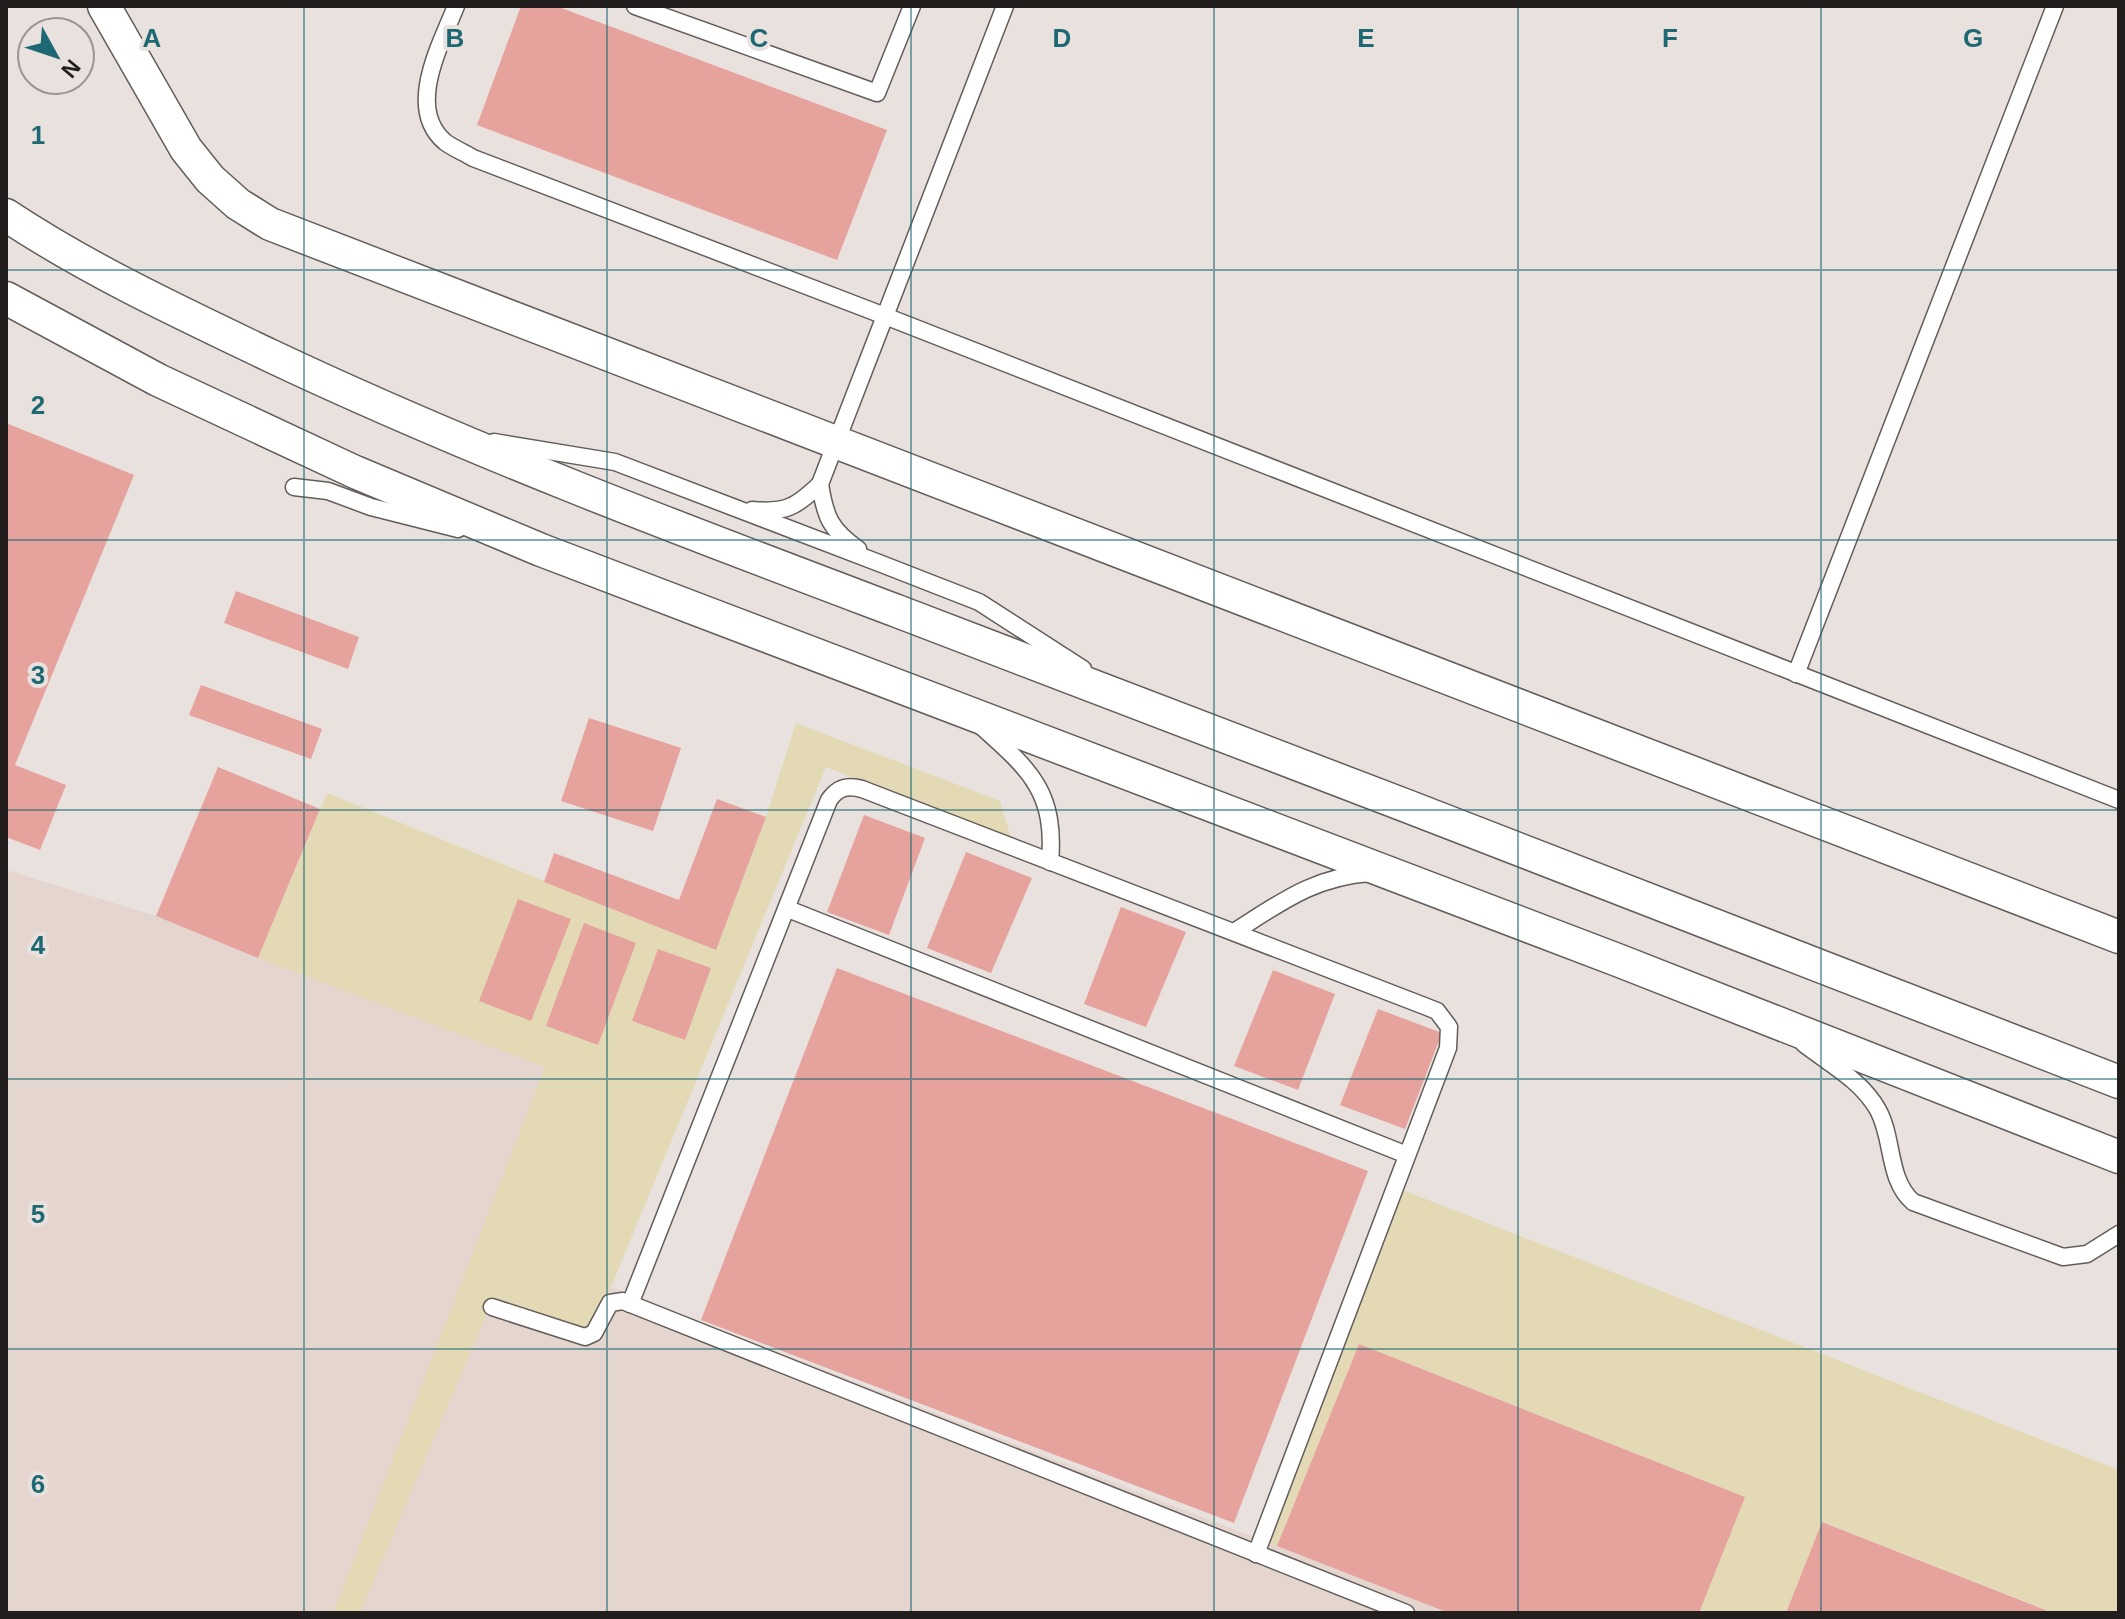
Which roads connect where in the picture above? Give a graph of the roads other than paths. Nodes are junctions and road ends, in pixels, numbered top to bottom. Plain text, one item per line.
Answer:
1 (104, 6) edge
2 (456, 6) edge
3 (635, 6) edge
4 (912, 6) edge
5 (1005, 6) edge
6 (2055, 6) edge
7 (6, 215) edge
8 (6, 298) edge
9 (885, 316) junction
10 (441, 433) junction
11 (837, 442) junction
12 (820, 484) junction
13 (294, 487) dead end
14 (732, 509) junction
15 (541, 550) junction
16 (879, 563) junction
17 (1796, 674) junction
18 (1130, 700) junction
19 (962, 710) junction
20 (2119, 800) edge
21 (1050, 862) junction
22 (1389, 872) junction
23 (788, 909) junction
24 (1234, 932) junction
25 (2119, 937) edge
26 (1774, 1022) junction
27 (2119, 1082) edge
28 (1407, 1155) junction
29 (2119, 1157) edge
30 (2119, 1234) edge
31 (630, 1304) junction
32 (492, 1307) dead end
33 (1256, 1554) junction
34 (1406, 1613) edge

1 - 11 street
2 - 9 lane
3 - 4 lane
5 - 9 lane
6 - 17 lane
7 - 10 street
8 - 15 street
9 - 11 lane
9 - 17 lane
10 - 14 lane
10 - 18 street
11 - 12 lane
11 - 25 street
12 - 14 lane
12 - 16 lane
13 - 15 lane
14 - 16 lane
15 - 19 street
16 - 18 lane
17 - 20 lane
18 - 27 street
19 - 21 lane
19 - 22 street
21 - 23 lane
21 - 24 lane
22 - 24 lane
22 - 26 street
23 - 28 lane
23 - 31 lane
24 - 28 lane
26 - 29 street
26 - 30 lane
28 - 33 lane
31 - 32 lane
31 - 33 lane
33 - 34 lane

